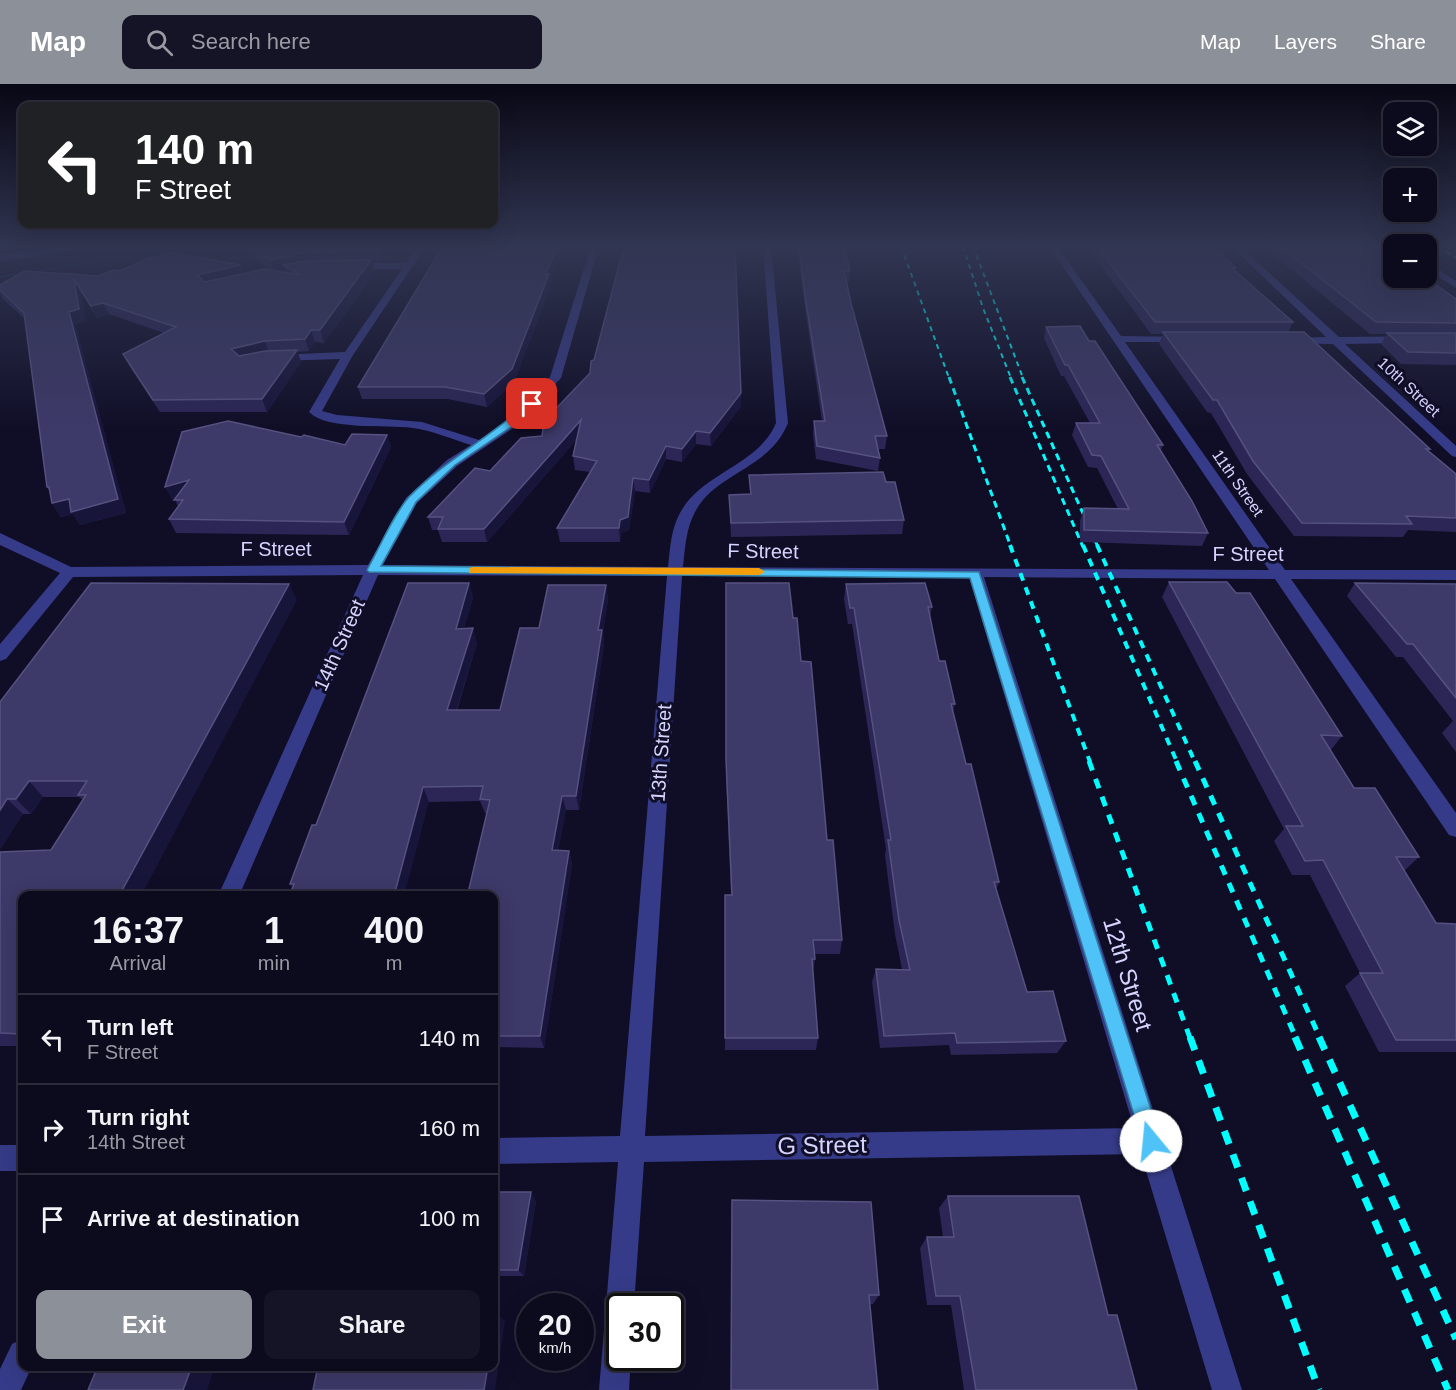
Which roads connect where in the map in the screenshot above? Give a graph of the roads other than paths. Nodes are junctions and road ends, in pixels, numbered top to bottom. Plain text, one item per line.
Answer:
1 (381, 307) edge
2 (577, 307) edge
3 (772, 307) edge
4 (1095, 307) edge
5 (1300, 307) edge
6 (1117, 339) junction
7 (1456, 339) edge
8 (1197, 340) edge
9 (1278, 340) edge
10 (1335, 341) junction
11 (348, 355) junction
12 (261, 360) edge
13 (480, 444) junction
14 (1456, 453) edge
15 (0, 537) edge
16 (373, 570) junction
17 (675, 571) junction
18 (69, 572) junction
19 (975, 574) junction
20 (1280, 575) junction
21 (1456, 575) edge
22 (0, 655) edge
23 (1456, 829) edge
24 (230, 891) edge
25 (1151, 1141) junction
26 (631, 1148) junction
27 (498, 1151) edge
28 (0, 1158) edge
29 (18, 1158) edge
30 (621, 1293) edge
31 (18, 1363) edge
32 (616, 1371) edge
33 (6, 1390) edge
34 (614, 1390) edge
35 (1227, 1390) edge

1 - 11 street
2 - 13 street, 14th Street
3 - 17 street, 13th Street
4 - 6 street, 11th Street
5 - 10 street, 10th Street
6 - 8 street
6 - 20 street, 11th Street
7 - 10 street
9 - 10 street
10 - 14 street, 10th Street
11 - 12 street
11 - 13 street
13 - 16 street, 14th Street
15 - 18 street
16 - 17 street, F Street
16 - 18 street, F Street
16 - 24 street, 14th Street
17 - 19 street, F Street
17 - 26 street, 13th Street
18 - 22 street
19 - 20 street, F Street
19 - 25 street, 12th Street
20 - 21 street, F Street
20 - 23 street, 11th Street
25 - 26 street, G Street
25 - 35 street, 12th Street
26 - 27 street, G Street
26 - 30 street, 13th Street
28 - 29 street
31 - 33 street
32 - 34 street

